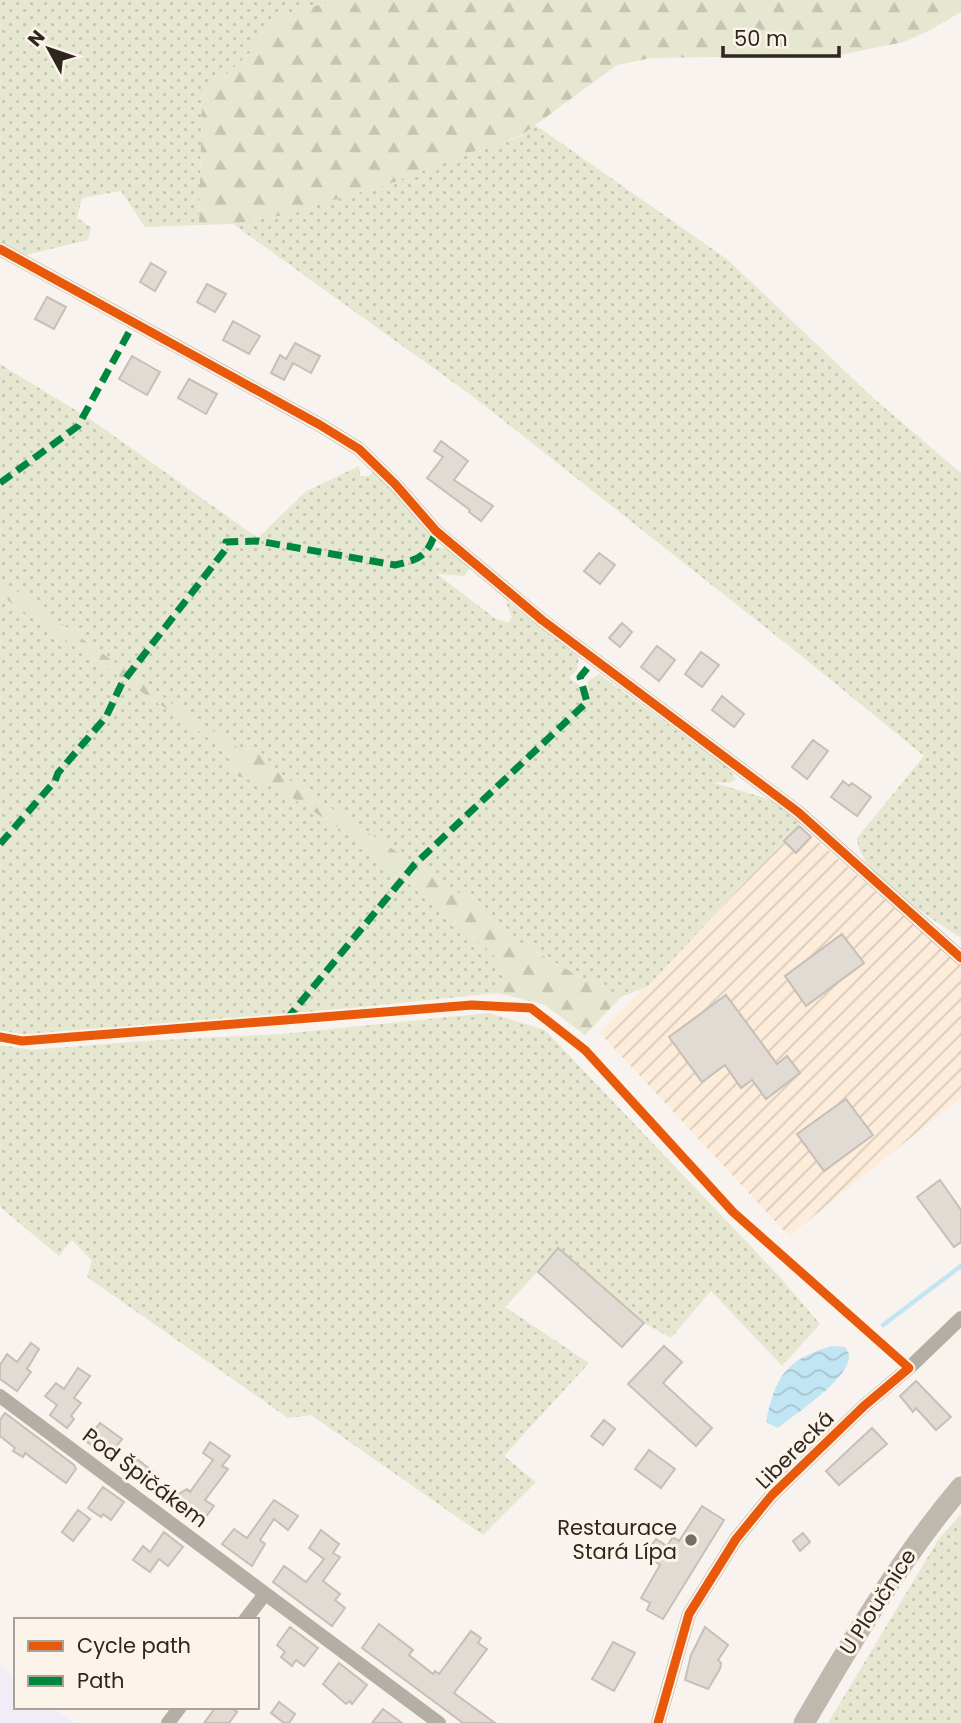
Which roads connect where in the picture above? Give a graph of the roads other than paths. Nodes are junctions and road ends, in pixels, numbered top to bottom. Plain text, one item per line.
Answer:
1 (0, 249) edge
2 (961, 958) edge
3 (961, 1318) edge
4 (0, 1396) edge
5 (961, 1487) edge
6 (265, 1594) junction
7 (247, 1618) edge
8 (439, 1723) edge
9 (658, 1723) edge
10 (804, 1723) edge

1 - 2 street
3 - 9 street, Liberecká
4 - 6 street, Pod Špičákem
5 - 10 main road, U Ploučnice
6 - 7 street
6 - 8 street, Pod Špičákem

